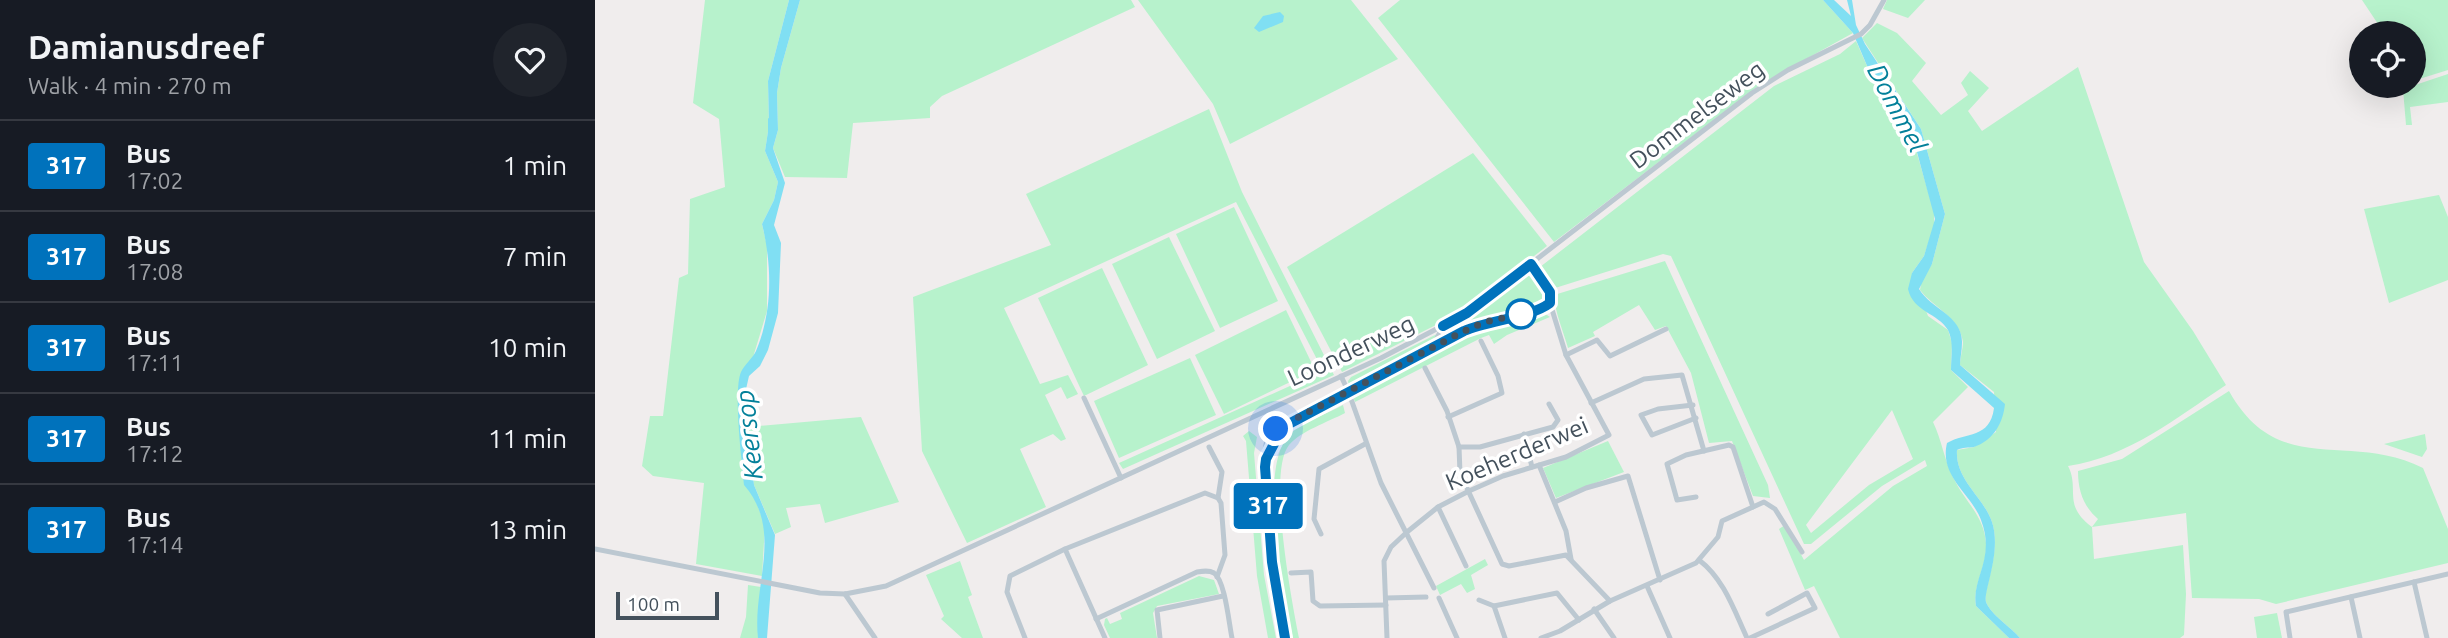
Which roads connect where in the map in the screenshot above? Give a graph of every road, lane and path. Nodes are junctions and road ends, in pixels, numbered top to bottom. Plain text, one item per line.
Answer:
1 (1884, 0) edge
2 (1531, 264) junction
3 (1550, 303) junction
4 (1443, 326) junction
5 (1666, 329) dead end
6 (1481, 341) dead end
7 (1431, 350) junction
8 (1566, 355) junction
9 (1425, 368) dead end
10 (1341, 376) junction
11 (1349, 395) junction
12 (1084, 398) dead end
13 (1591, 403) junction
14 (1549, 404) dead end
15 (1693, 405) junction
16 (1448, 417) junction
17 (1696, 418) junction
18 (1524, 434) junction
19 (1365, 444) junction
20 (1209, 447) dead end
21 (1459, 447) junction
22 (1705, 451) junction
23 (1535, 466) junction
24 (1121, 478) junction
25 (1469, 491) junction
26 (1696, 497) dead end
27 (1218, 498) junction
28 (1555, 502) junction
29 (1438, 507) junction
30 (1753, 507) junction
31 (1407, 532) junction
32 (1321, 534) dead end
33 (595, 549) edge
34 (1065, 550) junction
35 (1802, 552) dead end
36 (1571, 559) junction
37 (1699, 560) junction
38 (1466, 566) dead end
39 (1291, 573) dead end
40 (2448, 574) edge
41 (1217, 577) junction
42 (1660, 580) junction
43 (2414, 582) junction
44 (1647, 586) junction
45 (1434, 588) dead end
46 (845, 594) junction
47 (1223, 596) junction
48 (1426, 597) dead end
49 (2351, 597) junction
50 (1439, 598) dead end
51 (1479, 600) dead end
52 (1386, 601) junction
53 (1610, 601) junction
54 (1494, 606) junction
55 (1594, 609) junction
56 (1768, 614) dead end
57 (1097, 619) junction
58 (1579, 620) junction
59 (875, 638) edge
60 (1025, 638) edge
61 (1105, 638) edge
62 (1160, 638) edge
63 (1232, 638) edge
64 (1285, 638) edge
65 (1387, 638) edge
66 (1457, 638) edge
67 (1505, 638) edge
68 (1541, 638) edge
69 (1614, 638) edge
70 (1670, 638) edge
71 (1749, 638) edge
72 (2290, 638) edge
73 (2360, 638) edge
74 (2427, 638) edge

1 - 2 street, Dommelseweg
2 - 3 street
2 - 4 street, Loonderweg
3 - 7 street
3 - 8 street
4 - 7 street, Loonderweg
4 - 10 street, Loonderweg
5 - 8 street
6 - 16 street
7 - 11 street
8 - 13 street
9 - 16 street
10 - 11 street
10 - 24 street, Loonderweg
11 - 19 street
11 - 64 street
12 - 24 street
13 - 15 street
13 - 23 street, Koeherderwei
14 - 18 street
15 - 17 street
15 - 17 street
16 - 21 street
17 - 22 street
18 - 21 street
18 - 23 street
19 - 31 street
19 - 32 street
20 - 27 street
21 - 25 street
22 - 26 street
22 - 30 street
23 - 25 street, Koeherderwei
23 - 28 street
24 - 46 street, Loonderweg
25 - 29 street, Koeherderwei
25 - 36 street
27 - 34 street
27 - 41 street
28 - 36 street
28 - 42 street
29 - 31 street, Koeherderwei
29 - 38 street, Koeherderwei
30 - 35 street
30 - 37 street
31 - 45 street
31 - 52 street, Koeherderwei
33 - 46 street
34 - 57 street
34 - 60 street
36 - 53 street
37 - 42 street
37 - 71 street
39 - 52 street
40 - 43 street
41 - 47 street
41 - 57 street
42 - 44 street
43 - 49 street
43 - 74 street
44 - 53 street
44 - 70 street
46 - 59 street
47 - 62 street
47 - 63 street
48 - 52 street
49 - 72 street
49 - 73 street
50 - 66 street
51 - 54 street
52 - 65 street, Koeherderwei
53 - 55 street
54 - 58 street
54 - 67 street
55 - 58 street
55 - 69 street
56 - 71 street
57 - 61 street
58 - 68 street

